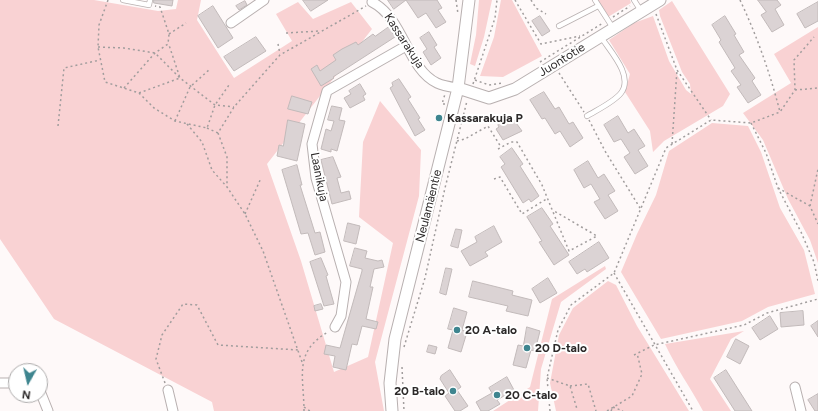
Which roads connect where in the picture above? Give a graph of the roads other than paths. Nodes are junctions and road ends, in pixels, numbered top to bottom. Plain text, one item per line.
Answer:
1 (124, 0) edge
2 (264, 0) edge
3 (469, 0) edge
4 (595, 0) edge
5 (150, 2) edge
6 (372, 2) road end
7 (656, 3) edge
8 (637, 4) edge
9 (598, 6) junction
10 (231, 23) dead end
11 (610, 24) junction
12 (559, 26) dead end
13 (601, 36) junction
14 (406, 46) junction
15 (458, 88) junction
16 (587, 116) road end
17 (335, 327) road end
18 (795, 387) dead end
19 (168, 390) road end
20 (173, 411) edge
21 (392, 411) edge
22 (801, 411) edge

1 - 5 lane
2 - 10 street
3 - 15 street, Neulamäentie
4 - 9 lane
6 - 14 street, Kassarakuja
7 - 8 street, Juontotie
8 - 11 street, Juontotie
9 - 11 lane
9 - 12 lane
11 - 13 street, Juontotie
13 - 15 street, Juontotie
13 - 16 lane
14 - 15 street, Kassarakuja
14 - 17 street, Laanikuja
15 - 21 street, Neulamäentie
18 - 22 street
19 - 20 street

